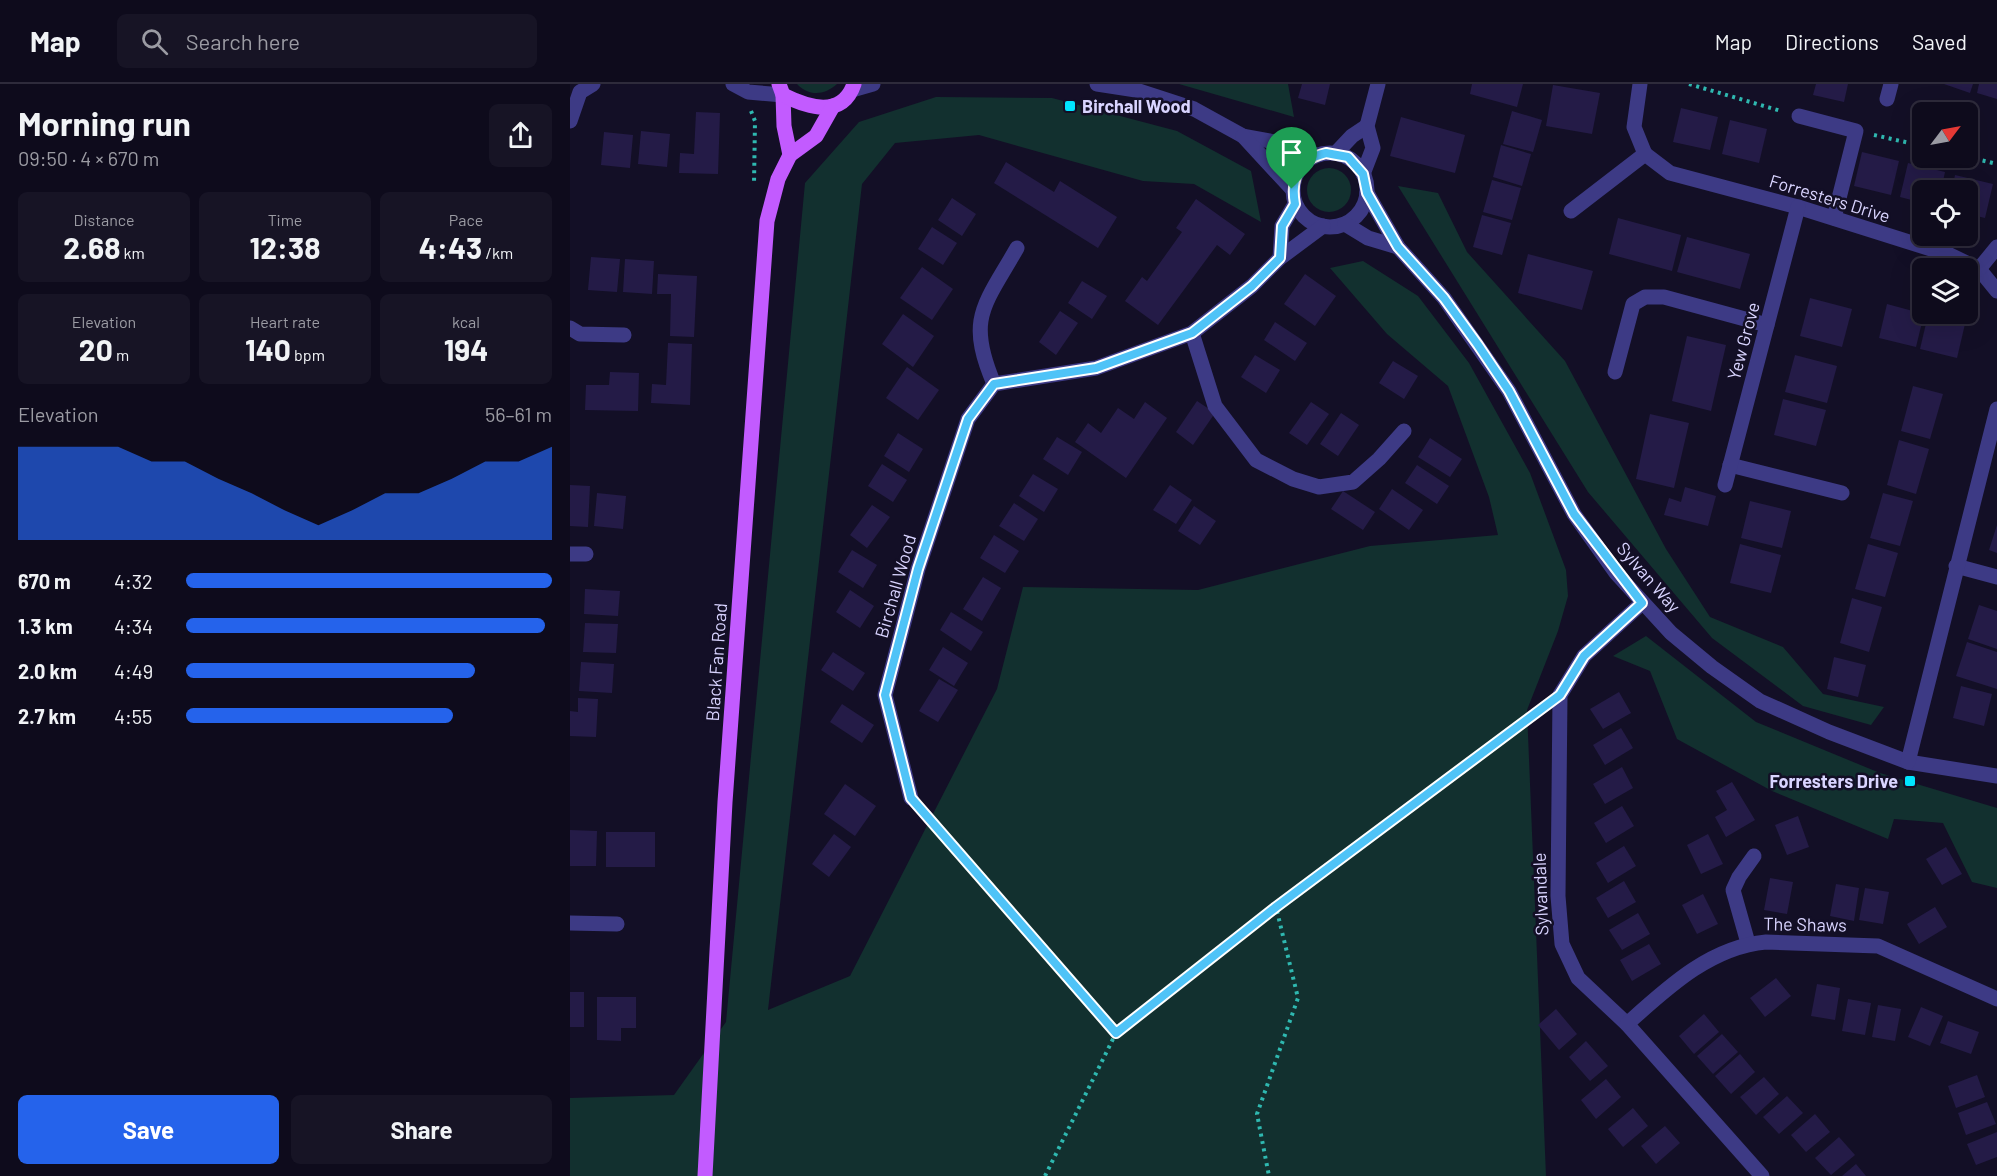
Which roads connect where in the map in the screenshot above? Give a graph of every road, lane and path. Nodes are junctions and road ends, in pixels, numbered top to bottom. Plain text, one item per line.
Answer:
1 (593, 84) edge
2 (733, 84) edge
3 (873, 84) edge
4 (1097, 84) edge
5 (1378, 84) edge
6 (1640, 84) edge
7 (1689, 84) edge
8 (1891, 84) edge
9 (853, 87) edge
10 (781, 89) edge
11 (1887, 99) dead end
12 (833, 106) junction
13 (1799, 116) joint
14 (570, 121) edge
15 (1368, 126) junction
16 (1856, 130) junction
17 (1243, 136) junction
18 (1912, 143) edge
19 (1336, 153) junction
20 (1646, 154) junction
21 (790, 155) junction
22 (1316, 155) junction
23 (1978, 159) edge
24 (1997, 164) edge
25 (1363, 174) junction
26 (1367, 193) junction
27 (1294, 196) junction
28 (1798, 207) junction
29 (1571, 211) dead end
30 (1834, 218) junction
31 (1345, 224) junction
32 (1323, 226) junction
33 (1398, 247) junction
34 (1997, 247) edge
35 (1017, 248) dead end
36 (1280, 258) junction
37 (1979, 269) junction
38 (1997, 291) edge
39 (1767, 326) junction
40 (570, 328) edge
41 (1192, 333) junction
42 (624, 335) dead end
43 (1615, 372) dead end
44 (994, 384) junction
45 (1996, 418) edge
46 (1404, 431) dead end
47 (1730, 465) junction
48 (1725, 485) dead end
49 (1842, 493) dead end
50 (1956, 566) junction
51 (1997, 577) edge
52 (1642, 603) junction
53 (1560, 695) junction
54 (1908, 762) junction
55 (1997, 776) edge
56 (911, 798) joint
57 (1754, 856) dead end
58 (1276, 907) junction
59 (570, 923) edge
60 (617, 924) dead end
61 (1748, 944) junction
62 (1997, 999) edge
63 (1627, 1024) junction
64 (1116, 1033) junction
65 (705, 1176) edge
66 (1045, 1176) edge
67 (1269, 1176) edge
68 (1761, 1176) edge

1 - 14 street
2 - 10 street
3 - 9 street
4 - 17 street
5 - 15 street
6 - 20 street, Forresters Drive
7 - 13 path
8 - 11 street
9 - 12 main road
10 - 12 main road
10 - 21 main road
12 - 21 main road, Black Fan Road
13 - 16 street
15 - 19 street
15 - 25 street
16 - 18 path
16 - 30 street
17 - 22 street
17 - 27 street
19 - 22 street
19 - 25 street
20 - 28 street, Forresters Drive
20 - 29 street
21 - 65 main road, Black Fan Road
22 - 27 street
23 - 24 path
25 - 26 street
26 - 31 street
26 - 33 street, Sylvan Way
27 - 32 street
27 - 36 street
28 - 30 street, Forresters Drive
28 - 39 street, Yew Grove
30 - 37 street, Forresters Drive
31 - 32 street
31 - 33 street
32 - 36 street
33 - 52 street, Sylvan Way
34 - 37 street
35 - 44 street
36 - 41 street
37 - 38 street, Forresters Drive
39 - 43 street
39 - 47 street, Yew Grove
40 - 42 street
41 - 44 street
41 - 46 street
44 - 56 street, Birchall Wood
45 - 50 street
47 - 48 street, Yew Grove
47 - 49 street
50 - 51 street
50 - 54 street
52 - 53 street
52 - 54 street, Sylvan Way
53 - 58 path
53 - 63 street, Sylvandale
54 - 55 street, Sylvan Way
56 - 64 path
57 - 61 street
58 - 64 path
58 - 67 path
59 - 60 street
61 - 62 street, The Shaws
61 - 63 street, The Shaws
63 - 68 street, Sylvandale
64 - 66 path

